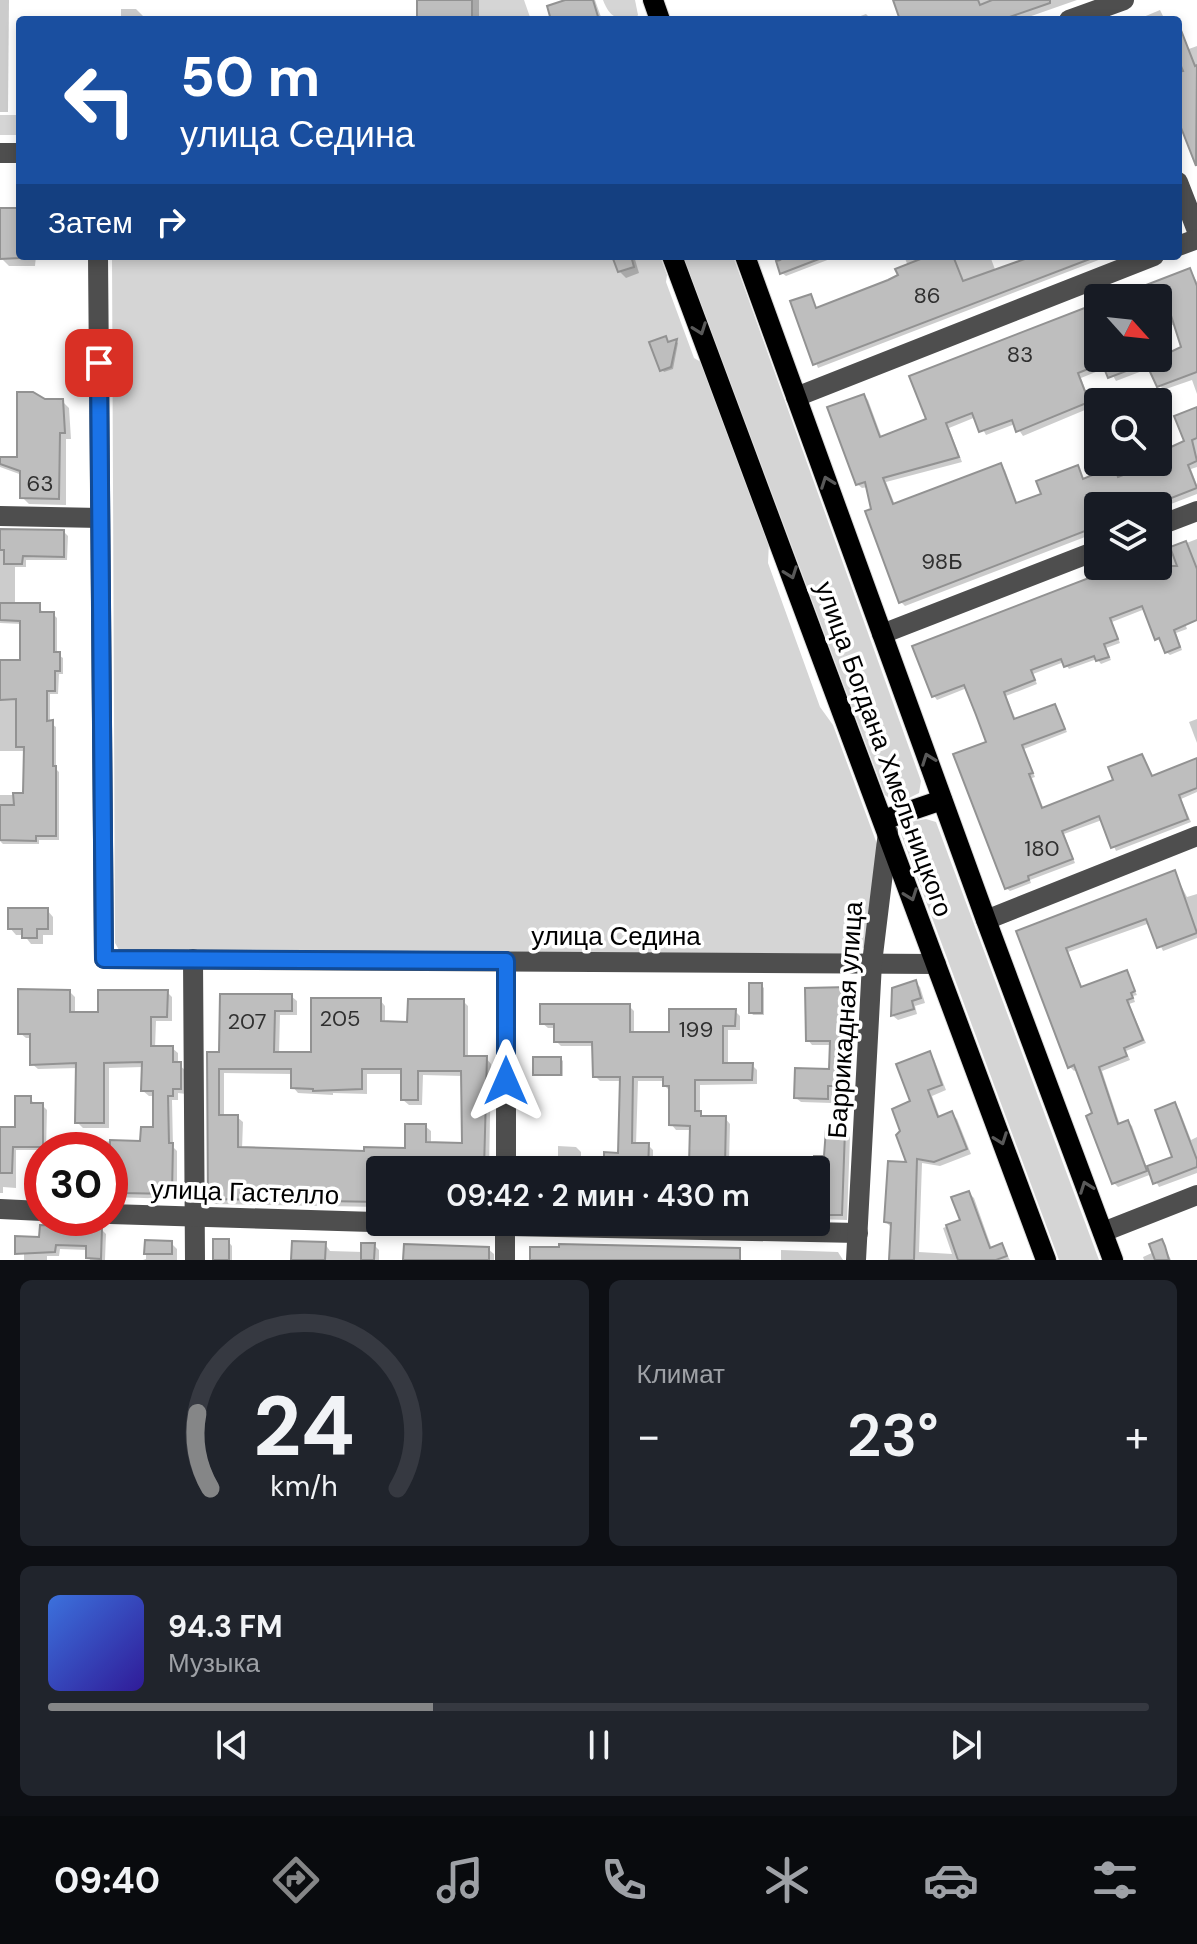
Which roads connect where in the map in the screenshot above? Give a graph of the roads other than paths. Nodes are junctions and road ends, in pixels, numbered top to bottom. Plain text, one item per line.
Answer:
1 (1116, 8) edge
2 (1085, 16) edge
3 (1182, 192) edge
4 (1197, 231) edge
5 (98, 260) edge
6 (674, 260) edge
7 (746, 260) edge
8 (1144, 260) edge
9 (796, 397) junction
10 (1197, 511) edge
11 (0, 516) edge
12 (100, 518) junction
13 (1172, 521) edge
14 (1084, 555) edge
15 (882, 634) junction
16 (942, 800) junction
17 (886, 826) junction
18 (1197, 836) edge
19 (986, 920) junction
20 (193, 959) junction
21 (506, 961) junction
22 (872, 963) junction
23 (936, 964) junction
24 (506, 1156) edge
25 (1197, 1195) edge
26 (0, 1209) edge
27 (24, 1210) edge
28 (128, 1215) edge
29 (195, 1217) junction
30 (366, 1221) edge
31 (830, 1232) edge
32 (1103, 1232) junction
33 (858, 1233) junction
34 (505, 1236) edge
35 (195, 1260) edge
36 (505, 1260) edge
37 (856, 1260) edge
38 (1046, 1260) edge
39 (1113, 1260) edge

1 - 2 street
3 - 4 street
5 - 12 street
6 -> 17 main road, улица Богдана Хмельницкого
7 - 9 main road, улица Богдана Хмельницкого
8 - 9 street
15 -> 9 main road, улица Богдана Хмельницкого
10 - 13 street
11 - 12 street
12 - 20 street, улица Седина
14 - 15 street
16 -> 15 main road, улица Богдана Хмельницкого
16 - 17 main road
16 - 19 main road, улица Богдана Хмельницкого
17 - 22 street, Баррикадная улица
17 -> 23 main road, улица Богдана Хмельницкого
18 - 19 street
32 -> 19 main road, улица Богдана Хмельницкого
20 - 21 street, улица Седина
20 - 29 street
21 - 22 street, улица Седина
21 - 24 street
22 - 23 street, улица Седина
22 - 33 street, Баррикадная улица
23 -> 38 main road, улица Богдана Хмельницкого
25 - 32 street
26 - 27 street
28 - 29 street, улица Гастелло
29 - 30 street, улица Гастелло
29 - 35 street
31 - 33 street, улица Гастелло
32 - 39 main road, улица Богдана Хмельницкого
33 - 37 street, Баррикадная улица
34 - 36 street

